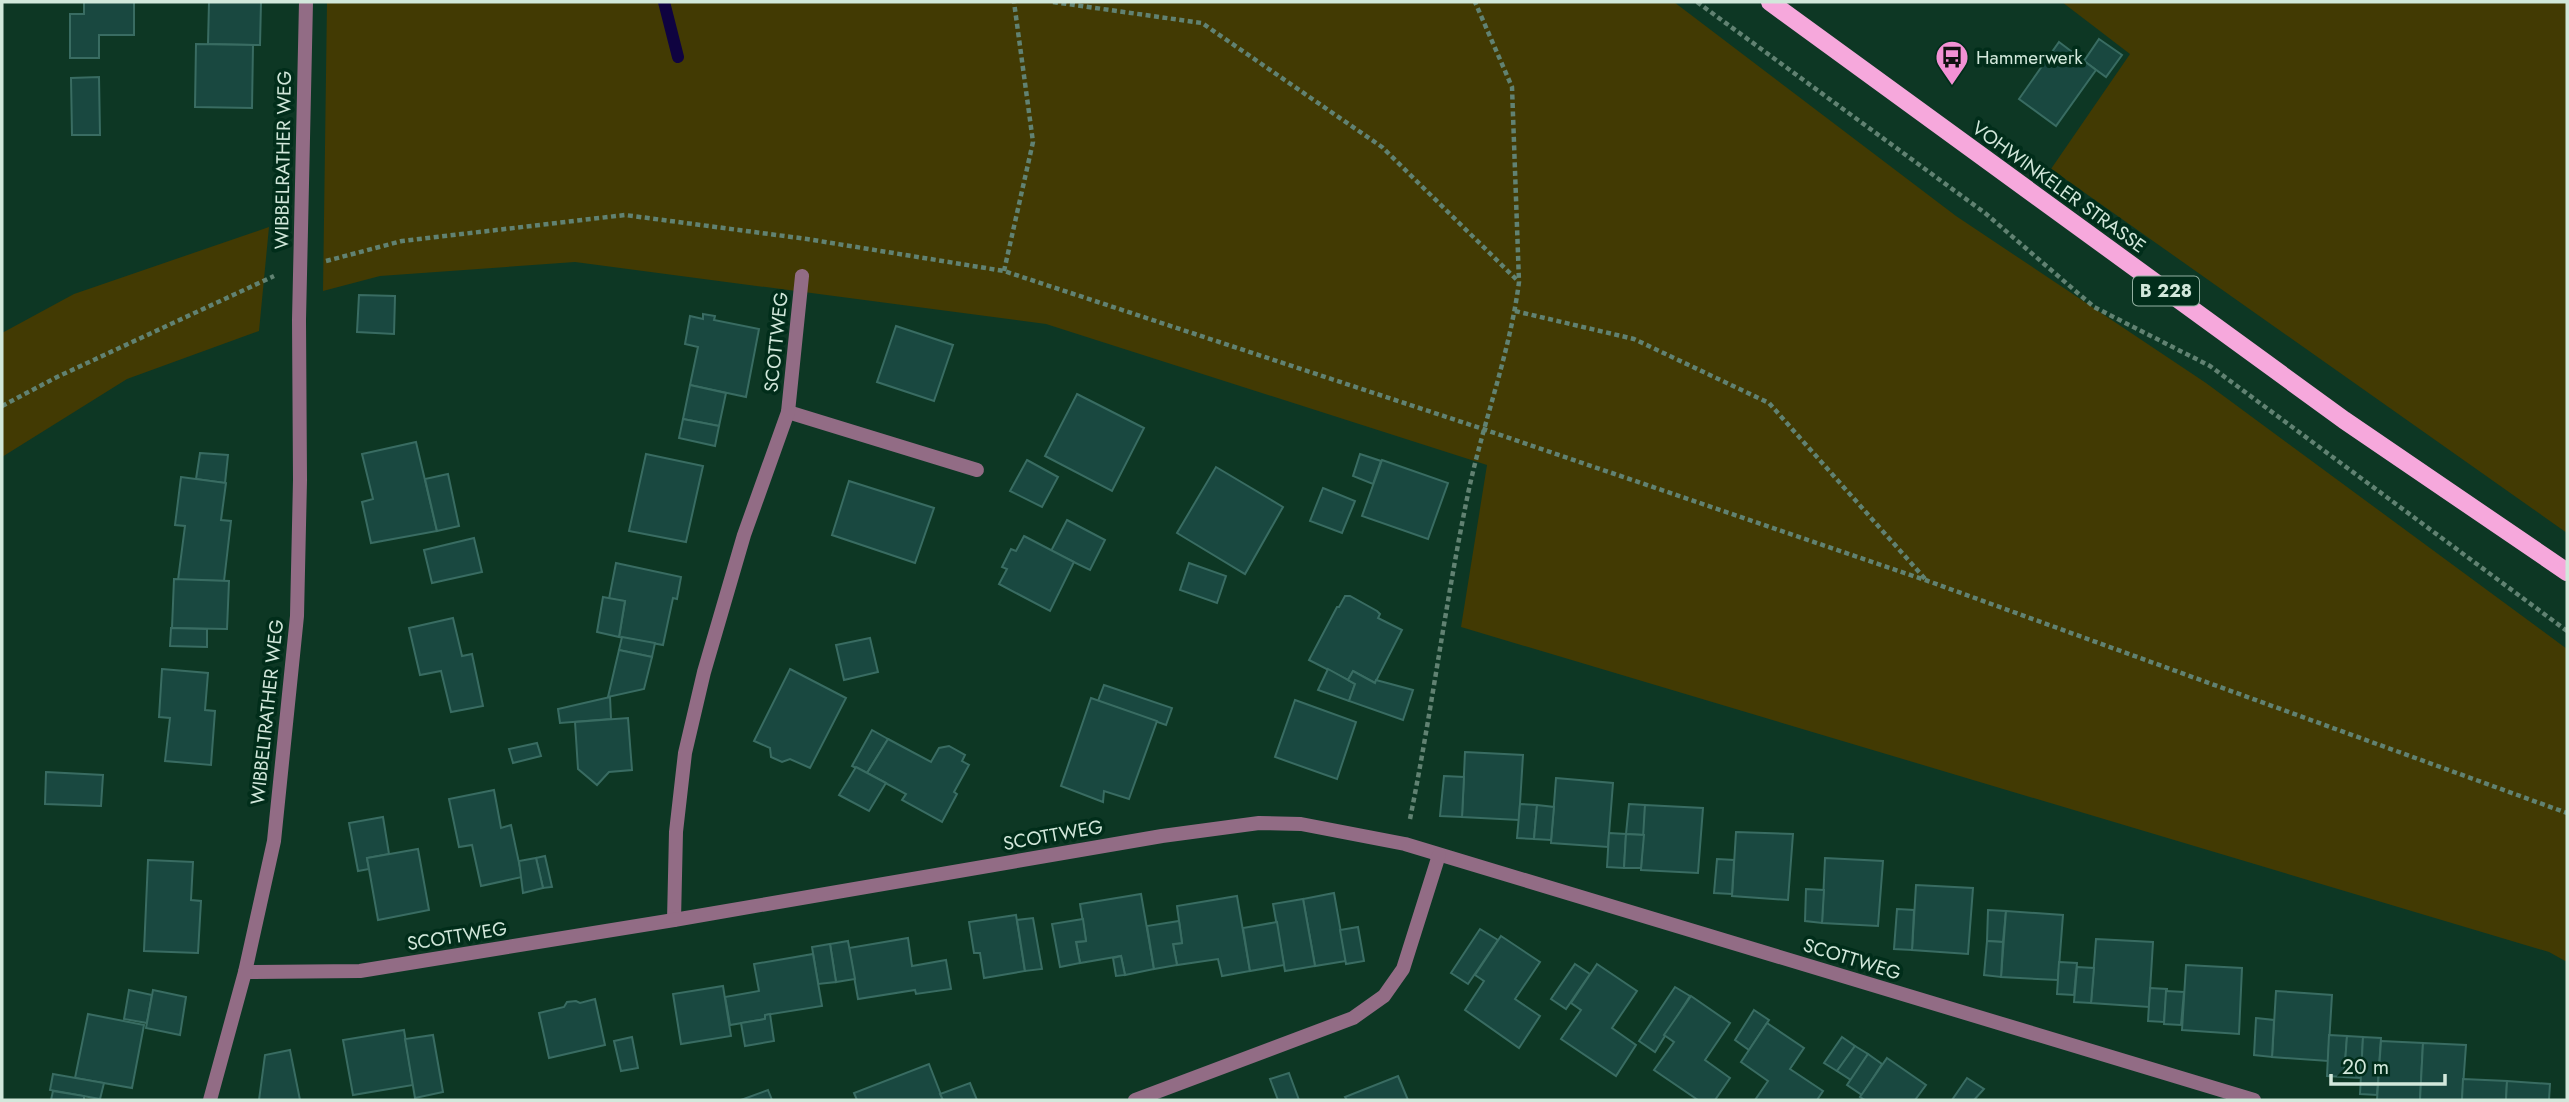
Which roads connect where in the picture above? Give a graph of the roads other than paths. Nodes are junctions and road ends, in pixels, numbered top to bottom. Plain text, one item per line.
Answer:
1 (306, 2) edge
2 (1770, 2) edge
3 (802, 276) dead end
4 (299, 320) joint
5 (788, 412) junction
6 (977, 470) dead end
7 (2567, 572) edge
8 (1439, 855) junction
9 (674, 920) junction
10 (245, 972) junction
11 (210, 1100) edge
12 (1135, 1100) edge
13 (2254, 1100) edge

1 - 4 street, WIBBELRATHER WEG
2 - 7 main road, VOHWINKELER STRASSE / B 228
3 - 5 street, SCOTTWEG
4 - 10 street, WIBBELTRATHER WEG
5 - 6 street, SCOTTWEG
5 - 9 street, SCOTTWEG
8 - 9 street, SCOTTWEG
8 - 12 street
8 - 13 street, SCOTTWEG
9 - 10 street, SCOTTWEG
10 - 11 street, WIBBELTRATHER WEG

